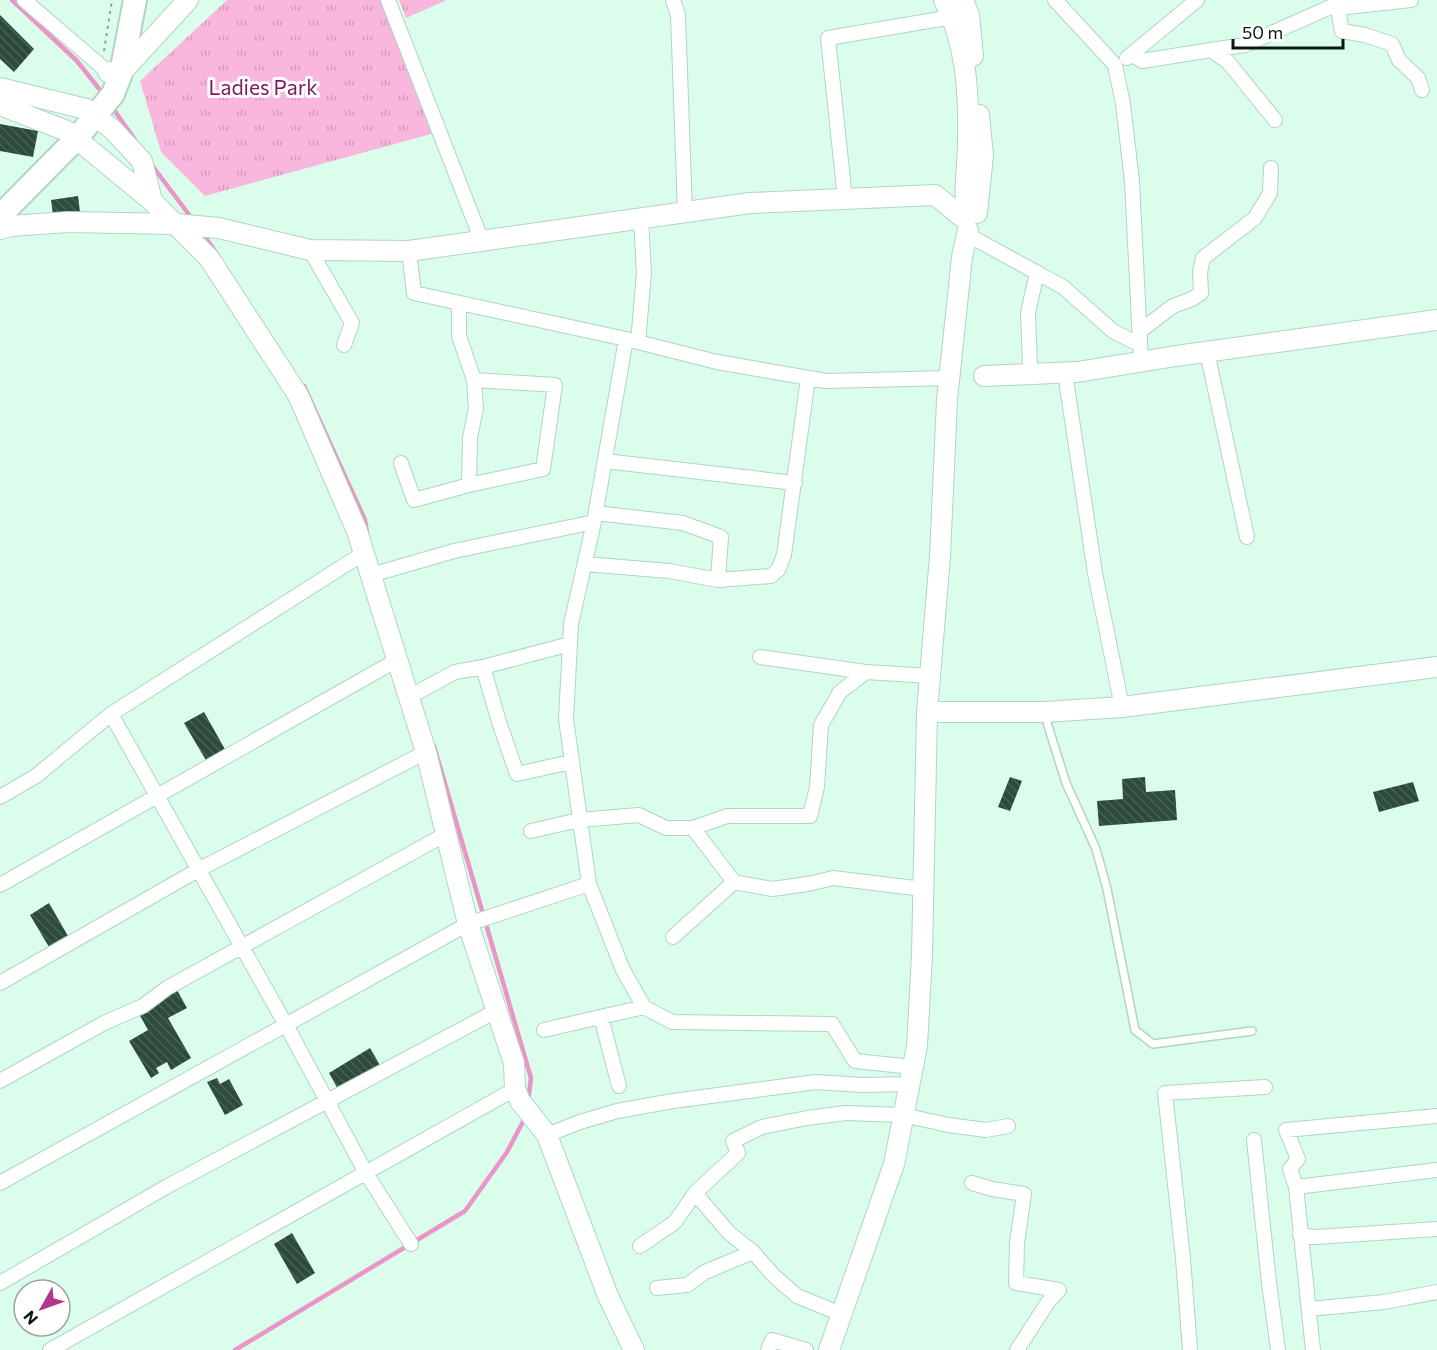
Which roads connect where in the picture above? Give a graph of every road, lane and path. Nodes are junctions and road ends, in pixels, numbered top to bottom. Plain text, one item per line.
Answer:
1 (24, 0) edge
2 (112, 0) edge
3 (120, 0) edge
4 (135, 0) edge
5 (188, 0) edge
6 (388, 0) edge
7 (673, 0) edge
8 (1055, 0) edge
9 (1197, 0) edge
10 (1411, 0) edge
11 (1337, 4) edge
12 (957, 8) edge
13 (1211, 50) junction
14 (1133, 55) junction
15 (1115, 65) junction
16 (0, 88) edge
17 (103, 89) junction
18 (1422, 90) dead end
19 (0, 105) edge
20 (1275, 120) dead end
21 (71, 135) junction
22 (1271, 168) dead end
23 (0, 194) edge
24 (845, 199) junction
25 (152, 201) junction
26 (686, 212) junction
27 (0, 216) edge
28 (641, 218) junction
29 (968, 222) junction
30 (176, 224) junction
31 (0, 229) edge
32 (482, 241) junction
33 (310, 250) junction
34 (409, 251) junction
35 (1037, 272) junction
36 (459, 303) junction
37 (1437, 320) edge
38 (632, 341) junction
39 (344, 345) dead end
40 (1140, 346) junction
41 (1207, 352) junction
42 (1065, 373) junction
43 (1033, 374) junction
44 (984, 376) dead end
45 (808, 378) junction
46 (950, 378) junction
47 (474, 380) junction
48 (605, 461) junction
49 (402, 463) dead end
50 (795, 483) junction
51 (469, 486) junction
52 (595, 518) junction
53 (1247, 537) dead end
54 (364, 553) junction
55 (585, 564) junction
56 (377, 573) junction
57 (718, 580) junction
58 (570, 645) junction
59 (760, 657) dead end
60 (397, 660) junction
61 (483, 667) junction
62 (1437, 667) edge
63 (866, 672) junction
64 (930, 676) junction
65 (409, 696) junction
66 (1122, 707) junction
67 (927, 712) junction
68 (1044, 712) junction
69 (111, 714) junction
70 (426, 752) junction
71 (572, 762) junction
72 (157, 796) junction
73 (0, 797) edge
74 (579, 820) junction
75 (693, 828) junction
76 (531, 831) dead end
77 (446, 834) junction
78 (198, 870) junction
79 (734, 882) junction
80 (589, 884) junction
81 (0, 885) edge
82 (922, 889) junction
83 (468, 924) junction
84 (673, 937) dead end
85 (242, 947) junction
86 (0, 983) edge
87 (644, 1007) junction
88 (496, 1011) junction
89 (601, 1017) junction
90 (286, 1025) junction
91 (544, 1030) dead end
92 (1252, 1031) dead end
93 (911, 1075) junction
94 (0, 1081) edge
95 (619, 1086) dead end
96 (1265, 1088) dead end
97 (518, 1095) junction
98 (328, 1103) junction
99 (903, 1116) junction
100 (1437, 1116) edge
101 (1008, 1126) dead end
102 (543, 1128) junction
103 (1254, 1140) dead end
104 (1437, 1170) edge
105 (366, 1173) junction
106 (0, 1183) edge
107 (972, 1183) dead end
108 (1296, 1187) junction
109 (696, 1193) junction
110 (1437, 1229) edge
111 (1300, 1235) junction
112 (411, 1244) dead end
113 (640, 1246) dead end
114 (753, 1252) junction
115 (0, 1283) edge
116 (657, 1288) dead end
117 (1437, 1292) edge
118 (1309, 1309) junction
119 (841, 1314) junction
120 (50, 1350) edge
121 (634, 1350) edge
122 (768, 1350) edge
123 (806, 1350) edge
124 (829, 1350) edge
125 (1017, 1350) edge
126 (1190, 1350) edge
127 (1278, 1350) edge
128 (1313, 1350) edge

1 - 17 street
2 - 17 path
3 - 17 main road
4 - 17 main road
5 - 17 street
6 - 32 street
7 - 26 street
8 - 15 street
9 - 14 street
10 - 11 street
11 - 13 street
11 - 18 street
12 - 24 street
12 - 29 street
13 - 14 street
13 - 20 street
14 - 15 street
15 - 40 street
16 - 17 street
17 - 21 main road
17 - 25 street
19 - 21 street
21 - 23 main road
21 - 25 street
21 - 27 main road
22 - 40 street
24 - 26 street
24 - 29 street
25 - 30 street
26 - 28 street
28 - 32 street
28 - 38 street
29 - 35 street
29 - 46 street
30 - 31 street
30 - 33 street
30 - 54 street
32 - 34 street
33 - 34 street
33 - 39 street
34 - 36 street
35 - 40 street
35 - 43 street
36 - 38 street
36 - 47 street
37 - 41 street
38 - 45 street
38 - 48 street
40 - 41 street
40 - 42 street
41 - 53 street
42 - 43 street
42 - 66 street
43 - 44 street
45 - 46 street
45 - 50 street
46 - 64 street
47 - 51 street
47 - 51 street
48 - 50 street
48 - 52 street
49 - 51 street
50 - 57 street
52 - 55 street
52 - 56 street
52 - 57 street
54 - 56 street
54 - 69 street
55 - 57 street
55 - 58 street
56 - 60 street
58 - 61 street
58 - 71 street
59 - 63 street
60 - 65 street
60 - 72 street
61 - 65 street
61 - 71 street
62 - 66 street
63 - 64 street
63 - 75 street
64 - 67 street
65 - 70 street
66 - 68 street
67 - 68 street
67 - 82 street
68 - 92 lane
69 - 72 street
69 - 73 street
70 - 77 street
70 - 78 street
71 - 74 street
72 - 78 street
72 - 81 street
74 - 75 street
74 - 76 street
74 - 80 street
75 - 79 street
77 - 83 street
77 - 85 street
78 - 85 street
78 - 86 street
79 - 82 street
79 - 84 street
80 - 83 street
80 - 87 street
82 - 93 street
83 - 88 street
83 - 90 street
85 - 90 street
85 - 94 street
87 - 89 street
87 - 93 street
88 - 97 street
88 - 98 street
89 - 91 street
89 - 95 street
90 - 98 street
90 - 106 street
93 - 99 street
93 - 102 street
96 - 126 street
97 - 102 street
97 - 105 street
98 - 105 street
98 - 115 street
99 - 101 street
99 - 109 street
99 - 119 street
100 - 108 street
102 - 121 street
103 - 127 street
104 - 108 street
105 - 112 street
105 - 120 street
107 - 125 street
108 - 111 street
109 - 113 street
109 - 114 street
110 - 111 street
111 - 118 street
114 - 116 street
114 - 119 street
117 - 118 street
118 - 128 street
119 - 124 street
122 - 123 street

